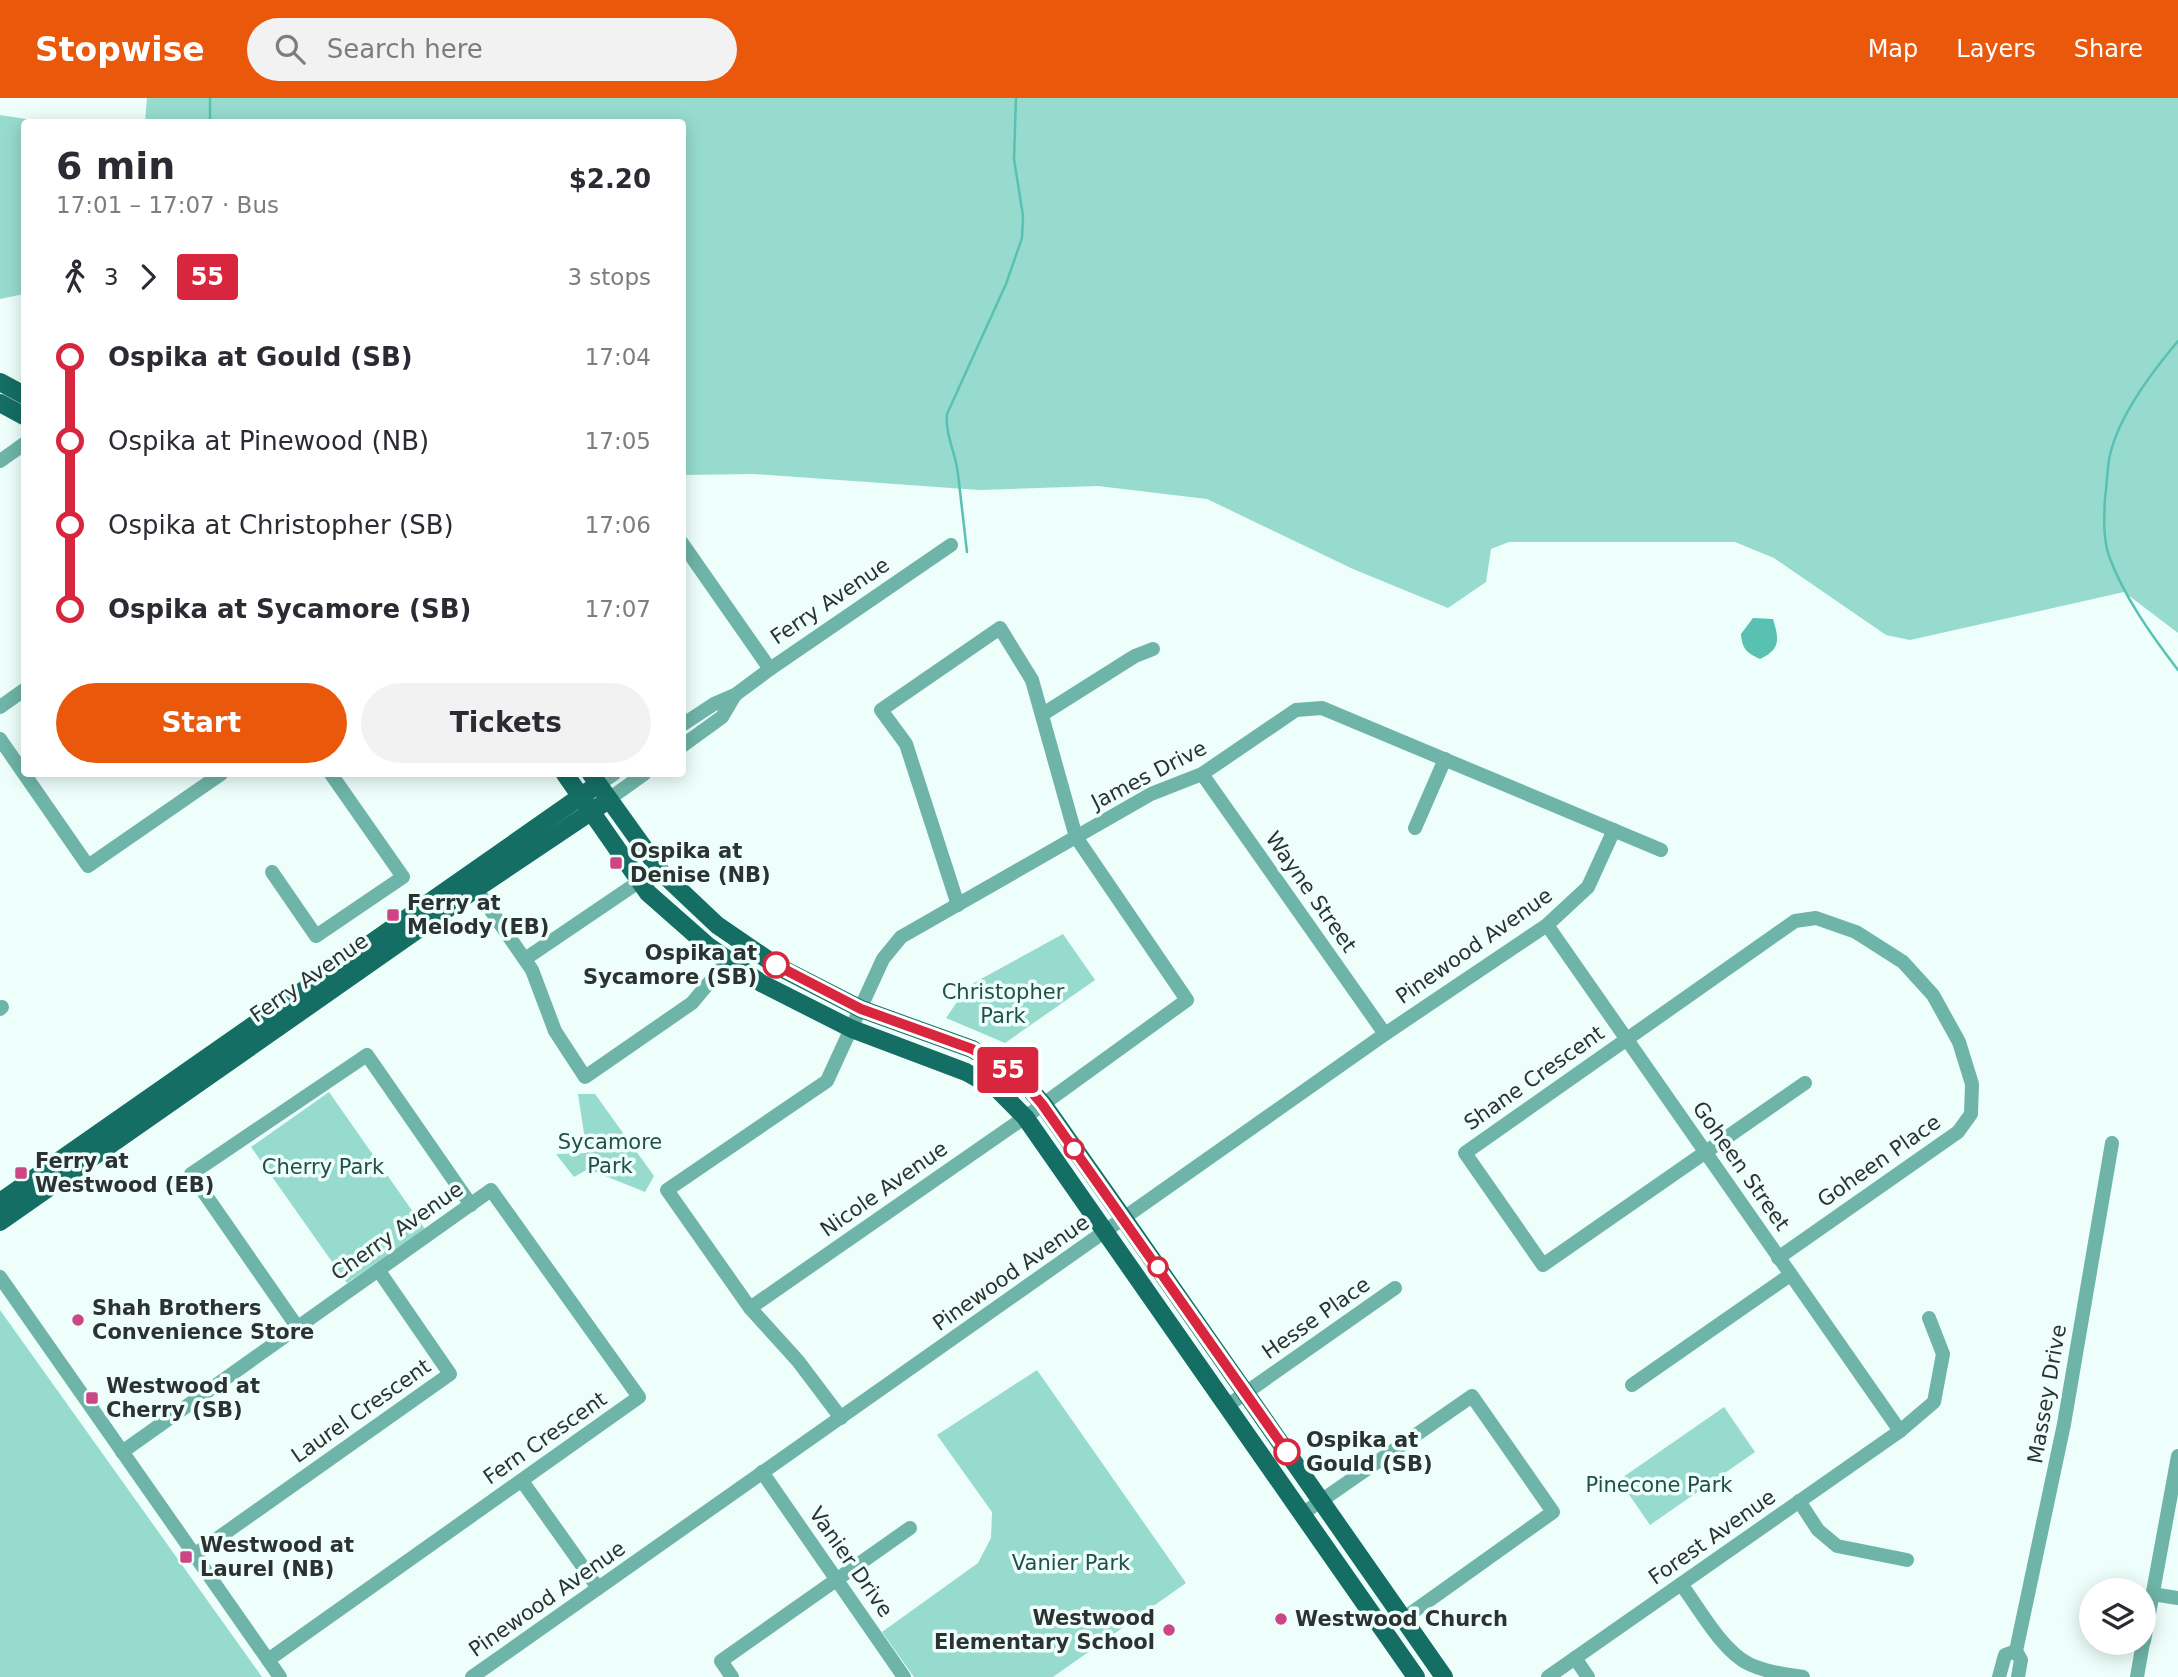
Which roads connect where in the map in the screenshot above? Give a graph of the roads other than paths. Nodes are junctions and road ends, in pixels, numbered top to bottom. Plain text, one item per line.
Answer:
1 (0, 382) edge
2 (21, 393) edge
3 (0, 403) edge
4 (21, 414) edge
5 (21, 446) edge
6 (0, 461) edge
7 (951, 545) dead end
8 (686, 548) edge
9 (1153, 649) dead end
10 (770, 669) junction
11 (21, 692) edge
12 (735, 695) junction
13 (0, 707) edge
14 (1043, 714) junction
15 (686, 722) edge
16 (0, 740) edge
17 (686, 743) edge
18 (1445, 759) junction
19 (21, 770) edge
20 (1202, 774) junction
21 (26, 777) edge
22 (217, 777) edge
23 (333, 777) edge
24 (567, 777) edge
25 (633, 777) edge
26 (600, 786) edge
27 (586, 804) junction
28 (1415, 828) dead end
29 (1614, 830) junction
30 (1076, 837) junction
31 (1661, 850) dead end
32 (272, 872) dead end
33 (640, 881) junction
34 (471, 883) junction
35 (958, 905) junction
36 (1547, 925) junction
37 (525, 959) junction
38 (728, 960) junction
39 (861, 1009) junction
40 (852, 1029) junction
41 (1385, 1034) junction
42 (1627, 1038) junction
43 (1805, 1083) dead end
44 (1042, 1104) junction
45 (1025, 1118) junction
46 (2112, 1143) dead end
47 (1706, 1152) junction
48 (491, 1190) joint
49 (0, 1202) edge
50 (471, 1205) junction
51 (1124, 1219) junction
52 (0, 1222) edge
53 (1105, 1231) junction
54 (1778, 1258) junction
55 (379, 1271) junction
56 (1790, 1275) junction
57 (0, 1277) edge
58 (1395, 1288) dead end
59 (750, 1308) junction
60 (1930, 1318) dead end
61 (298, 1328) junction
62 (1632, 1385) dead end
63 (1245, 1393) junction
64 (1227, 1406) junction
65 (841, 1418) junction
66 (1900, 1431) junction
67 (122, 1452) junction
68 (2178, 1456) edge
69 (762, 1472) junction
70 (522, 1481) junction
71 (1321, 1501) junction
72 (1799, 1501) junction
73 (1302, 1514) junction
74 (910, 1528) dead end
75 (194, 1555) junction
76 (1907, 1560) dead end
77 (2155, 1578) edge
78 (837, 1579) junction
79 (1681, 1584) junction
80 (598, 1588) junction
81 (2156, 1595) edge
82 (2178, 1598) edge
83 (1403, 1619) junction
84 (2016, 1651) junction
85 (2141, 1655) edge
86 (1575, 1658) junction
87 (268, 1660) junction
88 (280, 1677) edge
89 (472, 1677) edge
90 (732, 1677) edge
91 (904, 1677) edge
92 (1416, 1677) edge
93 (1444, 1677) edge
94 (1548, 1677) edge
95 (1588, 1677) edge
96 (1803, 1677) edge
97 (1999, 1677) edge
98 (2018, 1677) edge
99 (2137, 1677) edge

1 - 2 main road
3 - 4 main road
5 - 6 street
7 - 10 street, Ferry Avenue
8 - 10 street
9 - 14 street
10 - 12 street, Ferry Avenue
11 - 13 street
12 - 15 street, Ferry Avenue
12 - 17 street, Ferry Avenue
14 - 30 street
14 - 35 street
16 - 19 street
18 - 20 street, James Drive
18 - 28 street
18 - 29 street, James Drive
20 - 30 street, James Drive
20 - 41 street, Wayne Street
21 - 22 street
23 - 32 street, Ferry Avenue
24 - 27 main road
25 - 26 street, Ferry Avenue
26 - 27 main road, Ferry Avenue
26 - 39 main road
27 - 33 main road
27 - 34 main road, Ferry Avenue
29 - 31 street, James Drive
29 - 36 street, Pinewood Avenue
30 - 35 street, James Drive
30 - 44 street, Nicole Avenue
33 - 37 street
33 - 38 main road
34 - 37 street
34 - 49 main road, Ferry Avenue
34 - 52 main road, Ferry Avenue
35 - 39 street, James Drive
36 - 41 street, Pinewood Avenue
36 - 42 street, Goheen Street
37 - 38 street
38 - 40 main road
39 - 40 street, James Drive
39 - 44 main road
40 - 45 main road
40 - 59 street, James Drive
41 - 51 street, Pinewood Avenue
42 - 47 street, Goheen Street
42 - 47 street, Shane Crescent
42 - 54 street, Goheen Place
43 - 47 street
44 - 45 street, Nicole Avenue
44 - 51 main road
45 - 53 main road
45 - 59 street, Nicole Avenue
46 - 84 street, Massey Drive
47 - 54 street, Goheen Street
48 - 50 street, Cherry Avenue
48 - 70 street, Fern Crescent
50 - 55 street, Cherry Avenue
50 - 61 street
51 - 53 street, Pinewood Avenue
51 - 63 main road
53 - 64 main road
53 - 65 street, Pinewood Avenue
54 - 56 street, Goheen Street
55 - 61 street, Cherry Avenue
55 - 75 street, Laurel Crescent
56 - 62 street
56 - 66 street, Goheen Street
57 - 67 street
58 - 63 street, Hesse Place
59 - 65 street
60 - 66 street, Forest Avenue
61 - 67 street, Cherry Avenue
63 - 64 street, Hesse Place
63 - 71 main road
64 - 73 main road
65 - 69 street, Pinewood Avenue
66 - 72 street, Forest Avenue
67 - 75 street
68 - 77 street
69 - 78 street, Vanier Drive
69 - 80 street, Pinewood Avenue
70 - 80 street
70 - 87 street, Fern Crescent
71 - 73 street
71 - 83 main road
71 - 83 street
72 - 76 street
72 - 79 street, Forest Avenue
73 - 92 main road
74 - 78 street
75 - 87 street
78 - 90 street
78 - 91 street, Vanier Drive
79 - 86 street, Forest Avenue
79 - 96 street
80 - 89 street, Pinewood Avenue
81 - 82 street
83 - 93 main road
84 - 97 street, Massey Drive
84 - 98 street, Massey Drive
85 - 99 street
86 - 94 street, Forest Avenue
86 - 95 street
87 - 88 street

